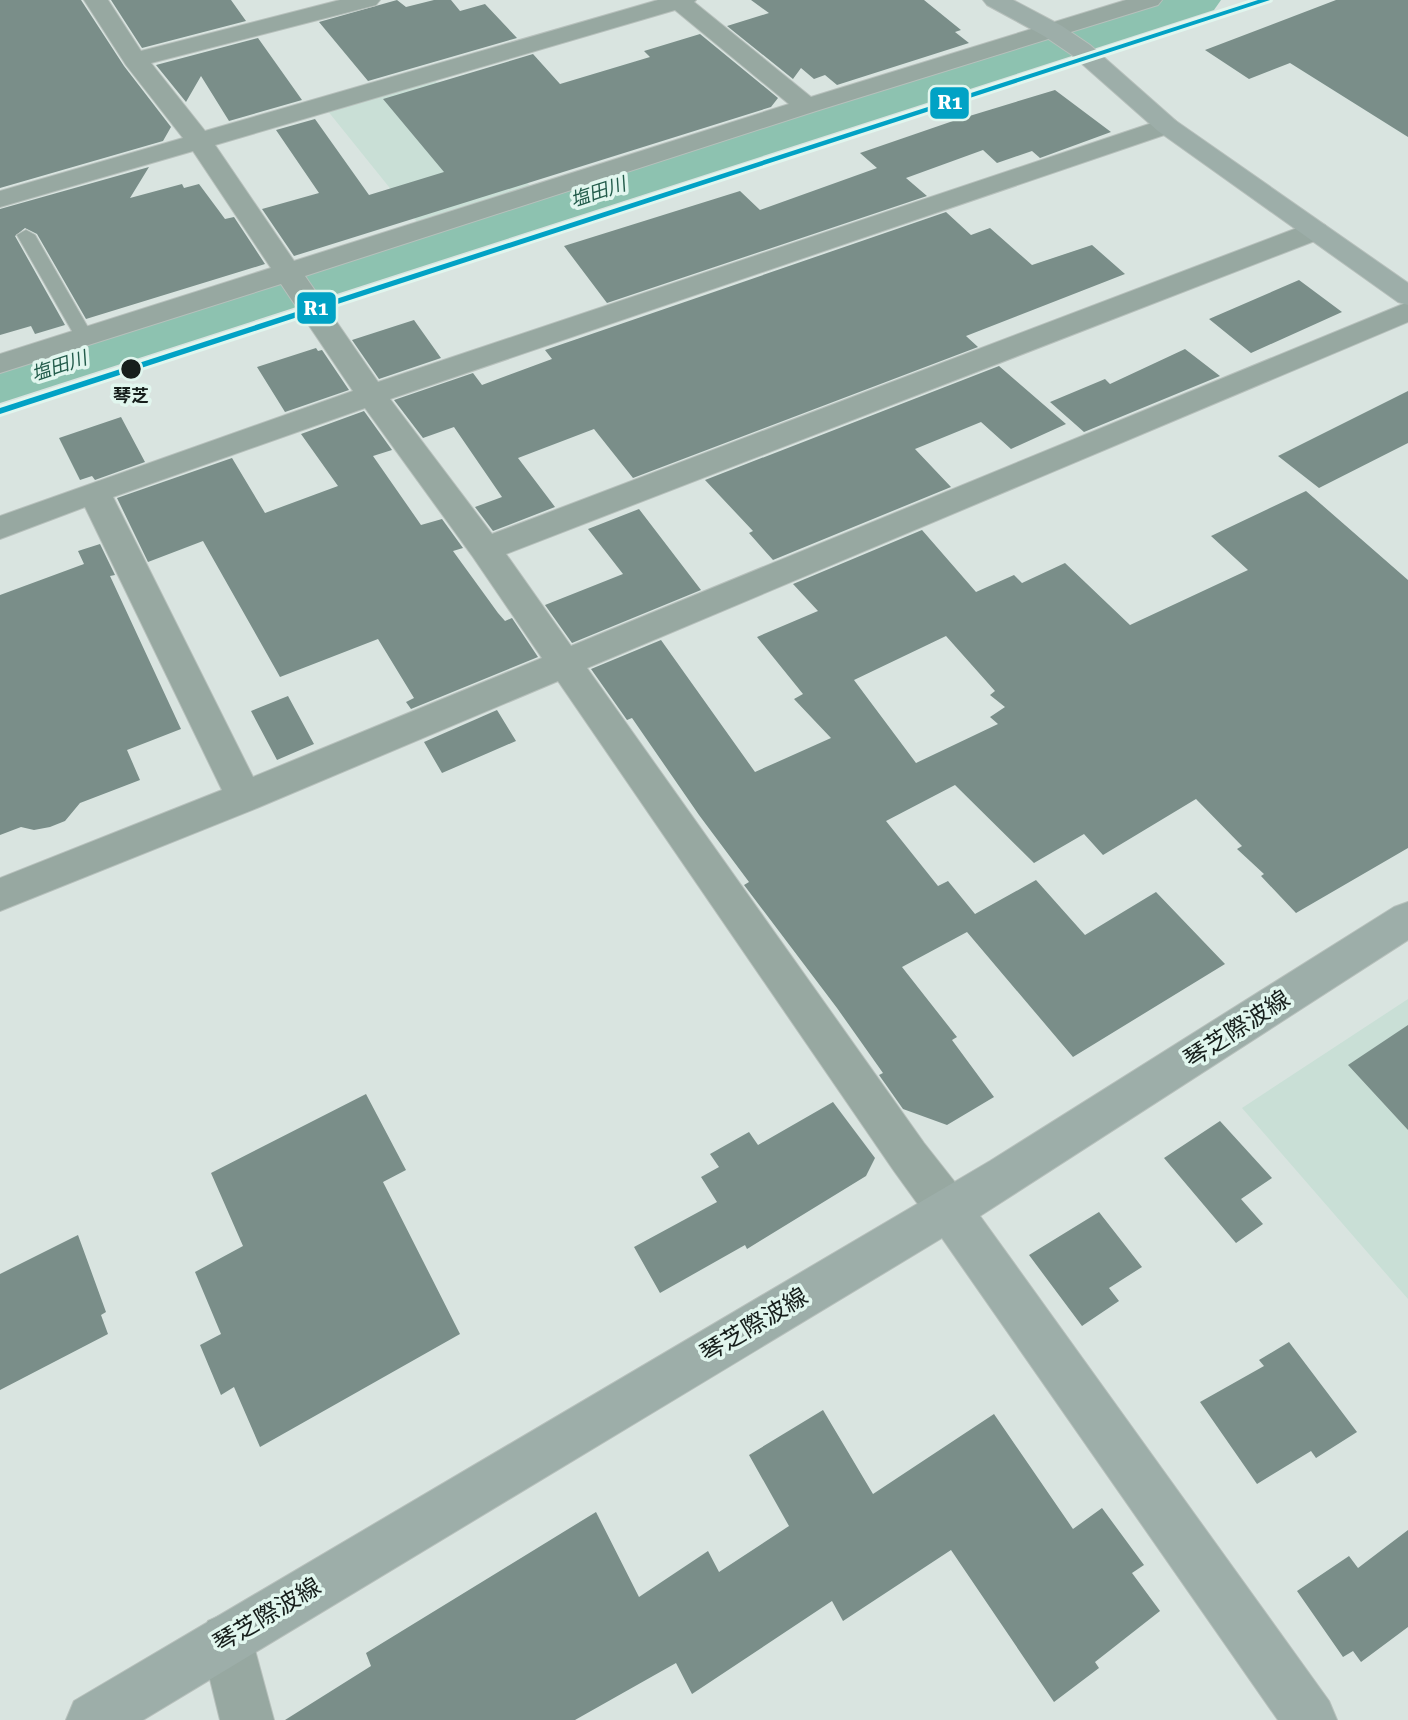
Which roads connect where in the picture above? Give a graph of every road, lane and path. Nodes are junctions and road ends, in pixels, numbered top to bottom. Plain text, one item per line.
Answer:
1 (96, 0) edge
2 (368, 0) edge
3 (980, 0) edge
4 (995, 0) edge
5 (1150, 0) edge
6 (680, 1) edge
7 (1056, 33) junction
8 (1026, 43) junction
9 (135, 60) junction
10 (1067, 61) junction
11 (807, 106) junction
12 (1167, 126) junction
13 (199, 141) junction
14 (0, 198) edge
15 (1315, 231) junction
16 (26, 235) dead end
17 (296, 282) junction
18 (1408, 296) edge
19 (1408, 311) edge
20 (85, 338) junction
21 (0, 364) edge
22 (371, 396) junction
23 (94, 492) junction
24 (0, 528) edge
25 (485, 549) junction
26 (564, 663) junction
27 (244, 797) junction
28 (0, 895) edge
29 (1408, 919) edge
30 (949, 1210) junction
31 (226, 1639) junction
32 (93, 1720) edge
33 (247, 1720) edge
34 (1310, 1720) edge

1 - 9 street
2 - 9 street
3 - 8 street
4 - 7 street
5 - 7 street
6 - 11 street
6 - 13 street
7 - 8 street
7 - 10 street
8 - 10 street
8 - 11 street
9 - 13 street
10 - 12 street
11 - 17 street
12 - 15 street
12 - 22 street
13 - 14 street
13 - 17 street
15 - 18 street
15 - 25 street
16 - 20 lane
17 - 20 street
17 - 22 street
19 - 26 street
20 - 21 street
22 - 23 street
22 - 25 street
23 - 24 street
23 - 27 street
25 - 26 street
26 - 27 street
26 - 30 street
27 - 28 street
29 - 30 street, 琴芝際波線
30 - 31 street, 琴芝際波線
30 - 34 street
31 - 32 street, 琴芝際波線
31 - 33 street

